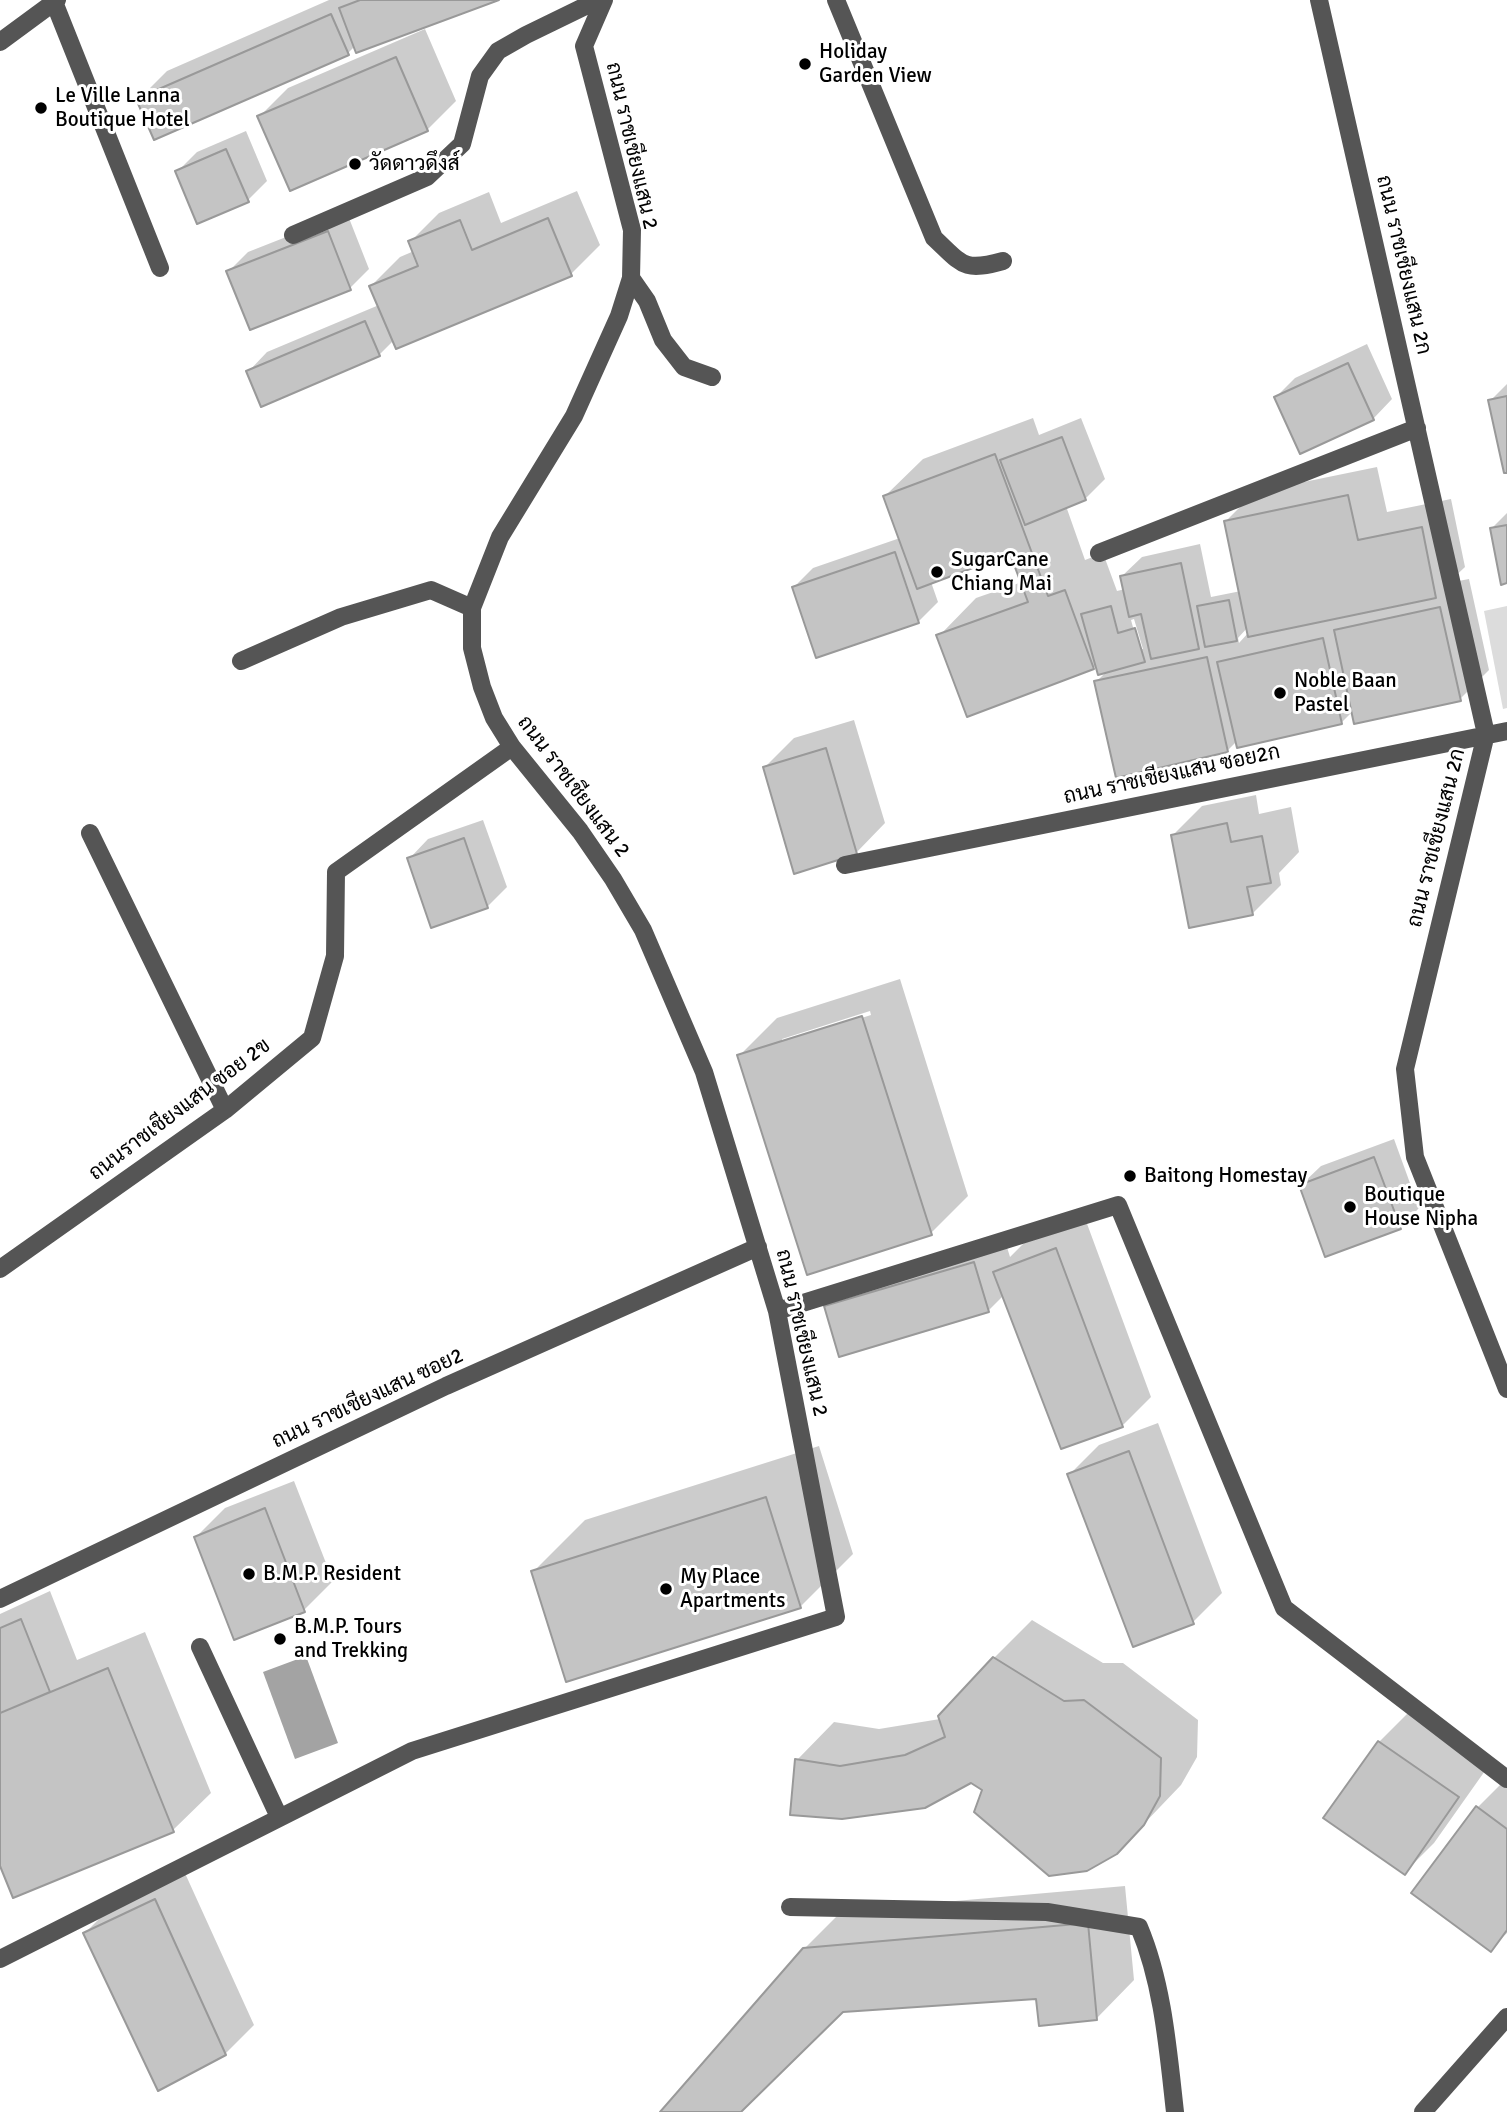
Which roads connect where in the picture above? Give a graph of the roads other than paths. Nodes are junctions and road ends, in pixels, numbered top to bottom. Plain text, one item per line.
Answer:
1 (598, 0) edge
2 (604, 0) edge
3 (836, 0) edge
4 (1319, 0) edge
5 (55, 1) edge
6 (0, 42) edge
7 (293, 235) dead end
8 (1003, 261) dead end
9 (160, 268) dead end
10 (631, 278) junction
11 (712, 377) dead end
12 (1417, 428) junction
13 (1098, 552) dead end
14 (472, 607) junction
15 (241, 661) dead end
16 (1507, 731) edge
17 (1486, 734) junction
18 (512, 747) junction
19 (90, 833) dead end
20 (845, 865) dead end
21 (225, 1110) junction
22 (758, 1247) junction
23 (2, 1264) edge
24 (777, 1311) junction
25 (1507, 1389) edge
26 (0, 1599) edge
27 (200, 1647) dead end
28 (1507, 1779) edge
29 (279, 1817) junction
30 (790, 1907) dead end
31 (0, 1959) edge
32 (1507, 2017) edge
33 (1175, 2112) edge
34 (1423, 2112) edge

1 - 7 street
2 - 10 street, ถนน ราชเชียงแสน 2
3 - 8 street
4 - 12 street, ถนน ราชเชียงแสน 2ก
5 - 6 street
5 - 9 street
10 - 11 street
10 - 14 street, ถนน ราชเชียงแสน 2
12 - 13 street
12 - 17 street, ถนน ราชเชียงแสน 2ก
14 - 15 street
14 - 18 street, ถนน ราชเชียงแสน 2
16 - 17 street, ถนน ราชเชียงแสน ซอย2ก
17 - 20 street, ถนน ราชเชียงแสน ซอย2ก
17 - 25 street, ถนน ราชเชียงแสน 2ก
18 - 21 street, ถนนราชเชียงแสน ซอย 2ข
18 - 22 street, ถนน ราชเชียงแสน 2
19 - 21 street
21 - 23 street, ถนนราชเชียงแสน ซอย 2ข
22 - 24 street, ถนน ราชเชียงแสน 2
22 - 26 street, ถนน ราชเชียงแสน ซอย2
24 - 28 street
24 - 29 street, ถนน ราชเชียงแสน 2
27 - 29 street
29 - 31 street
30 - 33 street
32 - 34 street

